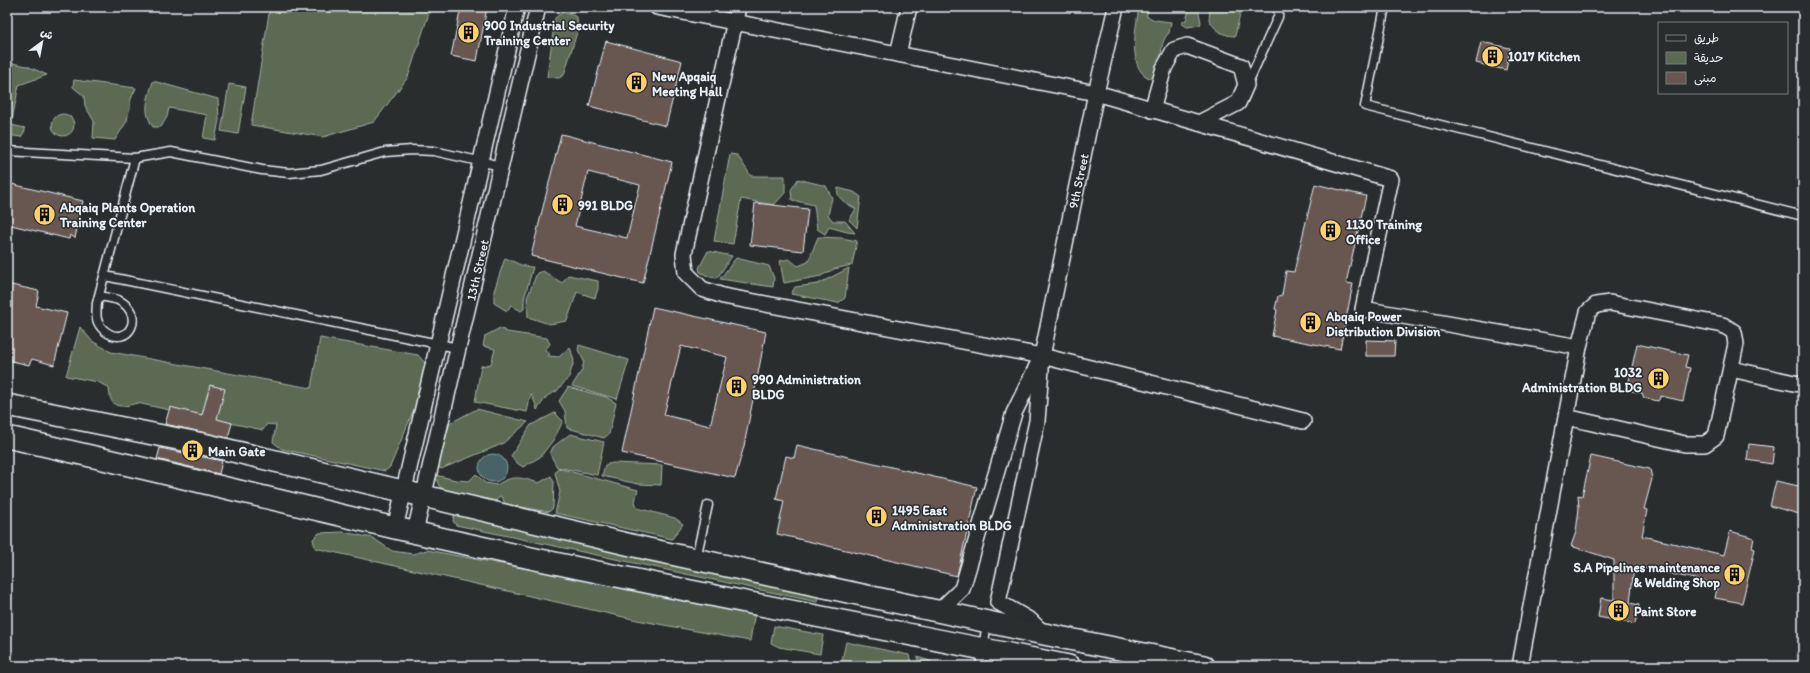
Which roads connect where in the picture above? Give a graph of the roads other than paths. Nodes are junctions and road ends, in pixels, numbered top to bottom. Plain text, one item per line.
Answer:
1 (517, 7) edge
2 (538, 7) edge
3 (657, 7) edge
4 (738, 7) edge
5 (909, 7) edge
6 (1116, 7) edge
7 (1279, 7) edge
8 (1385, 7) edge
9 (735, 22) junction
10 (898, 54) junction
11 (1246, 85) junction
12 (1096, 93) junction
13 (1152, 110) junction
14 (1199, 123) junction
15 (7, 151) edge
16 (135, 158) junction
17 (481, 162) junction
18 (501, 166) junction
19 (1803, 216) edge
20 (105, 276) junction
21 (99, 296) junction
22 (438, 344) junction
23 (1579, 347) junction
24 (458, 348) junction
25 (1042, 356) junction
26 (1731, 369) junction
27 (1803, 385) edge
28 (7, 406) edge
29 (1566, 417) junction
30 (1303, 421) dead end
31 (7, 437) edge
32 (403, 491) junction
33 (424, 496) junction
34 (708, 505) dead end
35 (395, 528) junction
36 (416, 532) junction
37 (696, 559) junction
38 (938, 612) junction
39 (987, 622) junction
40 (1044, 634) junction
41 (981, 657) edge
42 (1069, 666) edge
43 (1204, 666) edge
44 (1520, 666) edge

1 - 17 street, 13th Street
2 - 18 street, 13th Street
3 - 9 street
4 - 9 street
5 - 10 street
6 - 12 street, 9th Street
7 - 11 lane
8 - 19 lane
9 - 10 street
9 - 25 street
10 - 12 street
11 - 13 street
11 - 14 street
12 - 13 street
12 - 25 street, 9th Street
13 - 14 street
14 - 23 street
15 - 16 lane
16 - 17 lane
16 - 20 lane
17 - 18 lane
17 - 22 street, 13th Street
18 - 24 street, 13th Street
20 - 21 lane
20 - 22 lane
21 - 21 lane
22 - 24 lane
22 - 32 street, 13th Street
23 - 26 street
23 - 29 street
24 - 33 street, 13th Street
25 - 30 street
25 - 38 street
25 - 40 street
26 - 27 street
26 - 29 street
28 - 32 street
29 - 44 street
31 - 35 street
32 - 33 street
32 - 35 street, 13th Street
33 - 36 street, 13th Street
33 - 37 street
34 - 37 lane
35 - 36 street
36 - 41 street
37 - 38 street
38 - 39 street
39 - 40 street
39 - 41 lane
40 - 43 street
41 - 42 street

